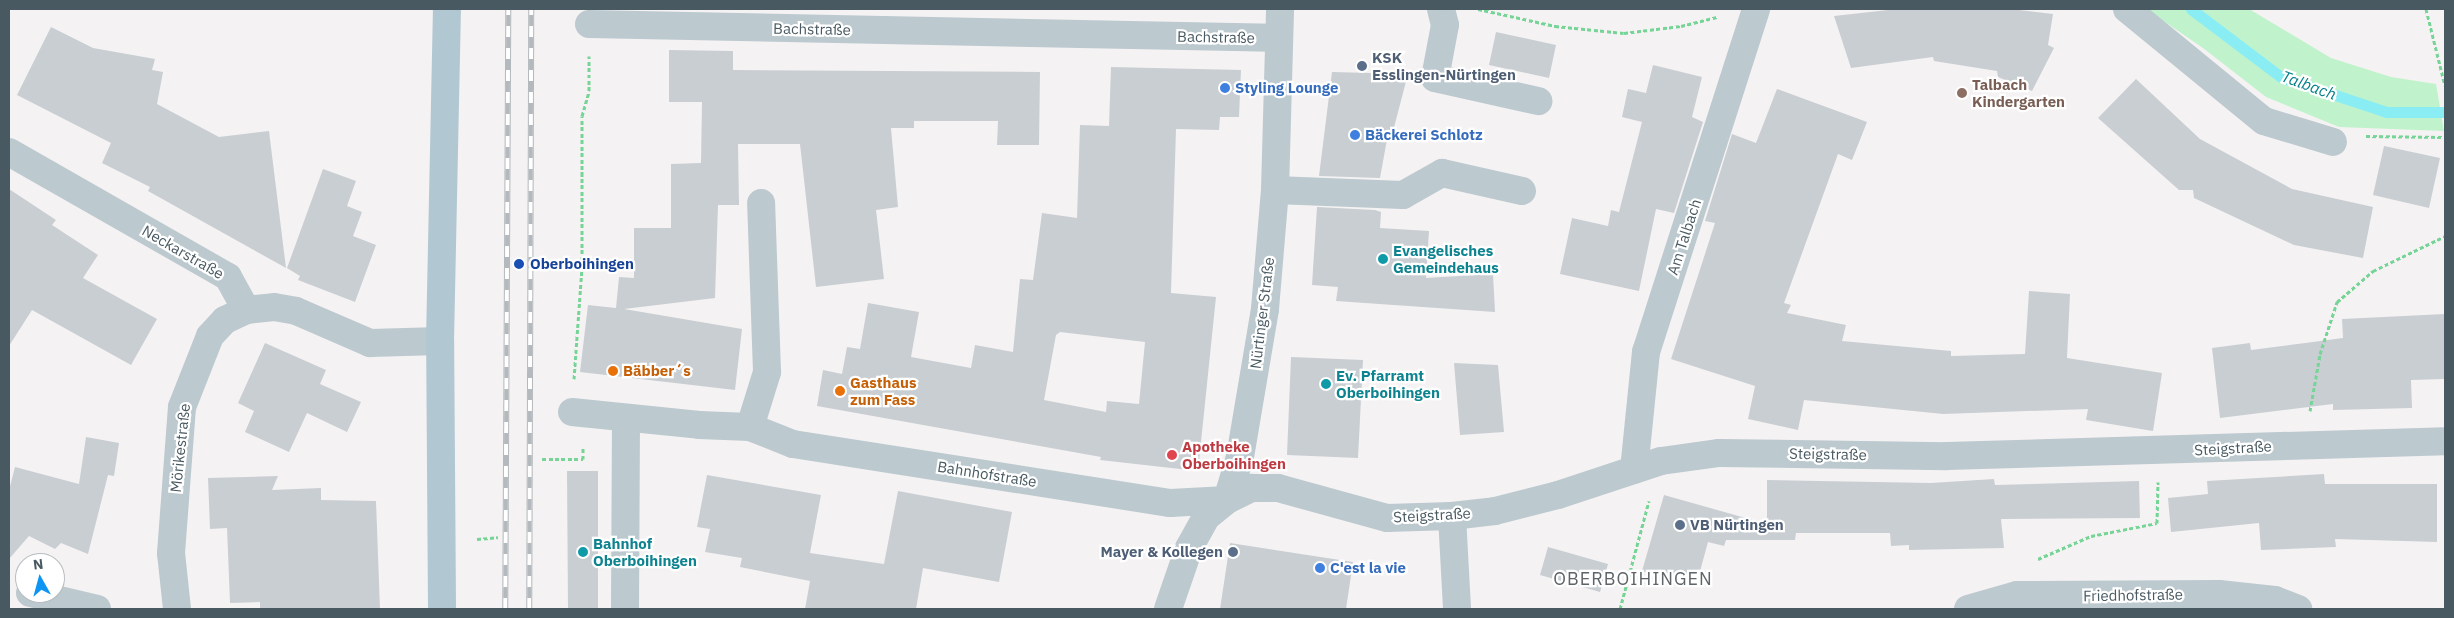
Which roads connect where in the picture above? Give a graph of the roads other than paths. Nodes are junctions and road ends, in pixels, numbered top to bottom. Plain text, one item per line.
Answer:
1 (447, 9) edge
2 (1280, 9) edge
3 (1441, 9) edge
4 (1756, 9) edge
5 (2127, 9) edge
6 (589, 24) road end
7 (1278, 38) junction
8 (1538, 101) dead end
9 (2333, 142) road end
10 (9, 152) edge
11 (1275, 190) junction
12 (1522, 191) dead end
13 (761, 203) dead end
14 (246, 310) junction
15 (440, 341) junction
16 (572, 412) road end
17 (626, 418) junction
18 (750, 427) junction
19 (2445, 441) edge
20 (1634, 470) junction
21 (1227, 500) junction
22 (1452, 516) junction
23 (65, 601) edge
24 (1170, 604) edge
25 (97, 609) edge
26 (177, 609) edge
27 (442, 609) edge
28 (626, 609) edge
29 (1457, 609) edge
30 (1968, 609) edge
31 (2298, 609) edge

1 - 15 main road
2 - 7 street, Nürtinger Straße
3 - 8 street
4 - 20 street, Am Talbach
5 - 9 street
6 - 7 street, Bachstraße
7 - 11 street, Nürtinger Straße
10 - 14 street, Neckarstraße
11 - 12 street
11 - 21 street, Nürtinger Straße
13 - 18 street
14 - 15 street
14 - 26 street, Mörikestraße
15 - 27 main road
16 - 17 street, Bahnhofstraße
17 - 18 street, Bahnhofstraße
17 - 28 street
18 - 21 street, Bahnhofstraße
19 - 20 street, Steigstraße
20 - 22 street, Steigstraße
21 - 22 street, Steigstraße
21 - 24 street, Nürtinger Straße
22 - 29 street
23 - 25 street
30 - 31 street, Friedhofstraße

